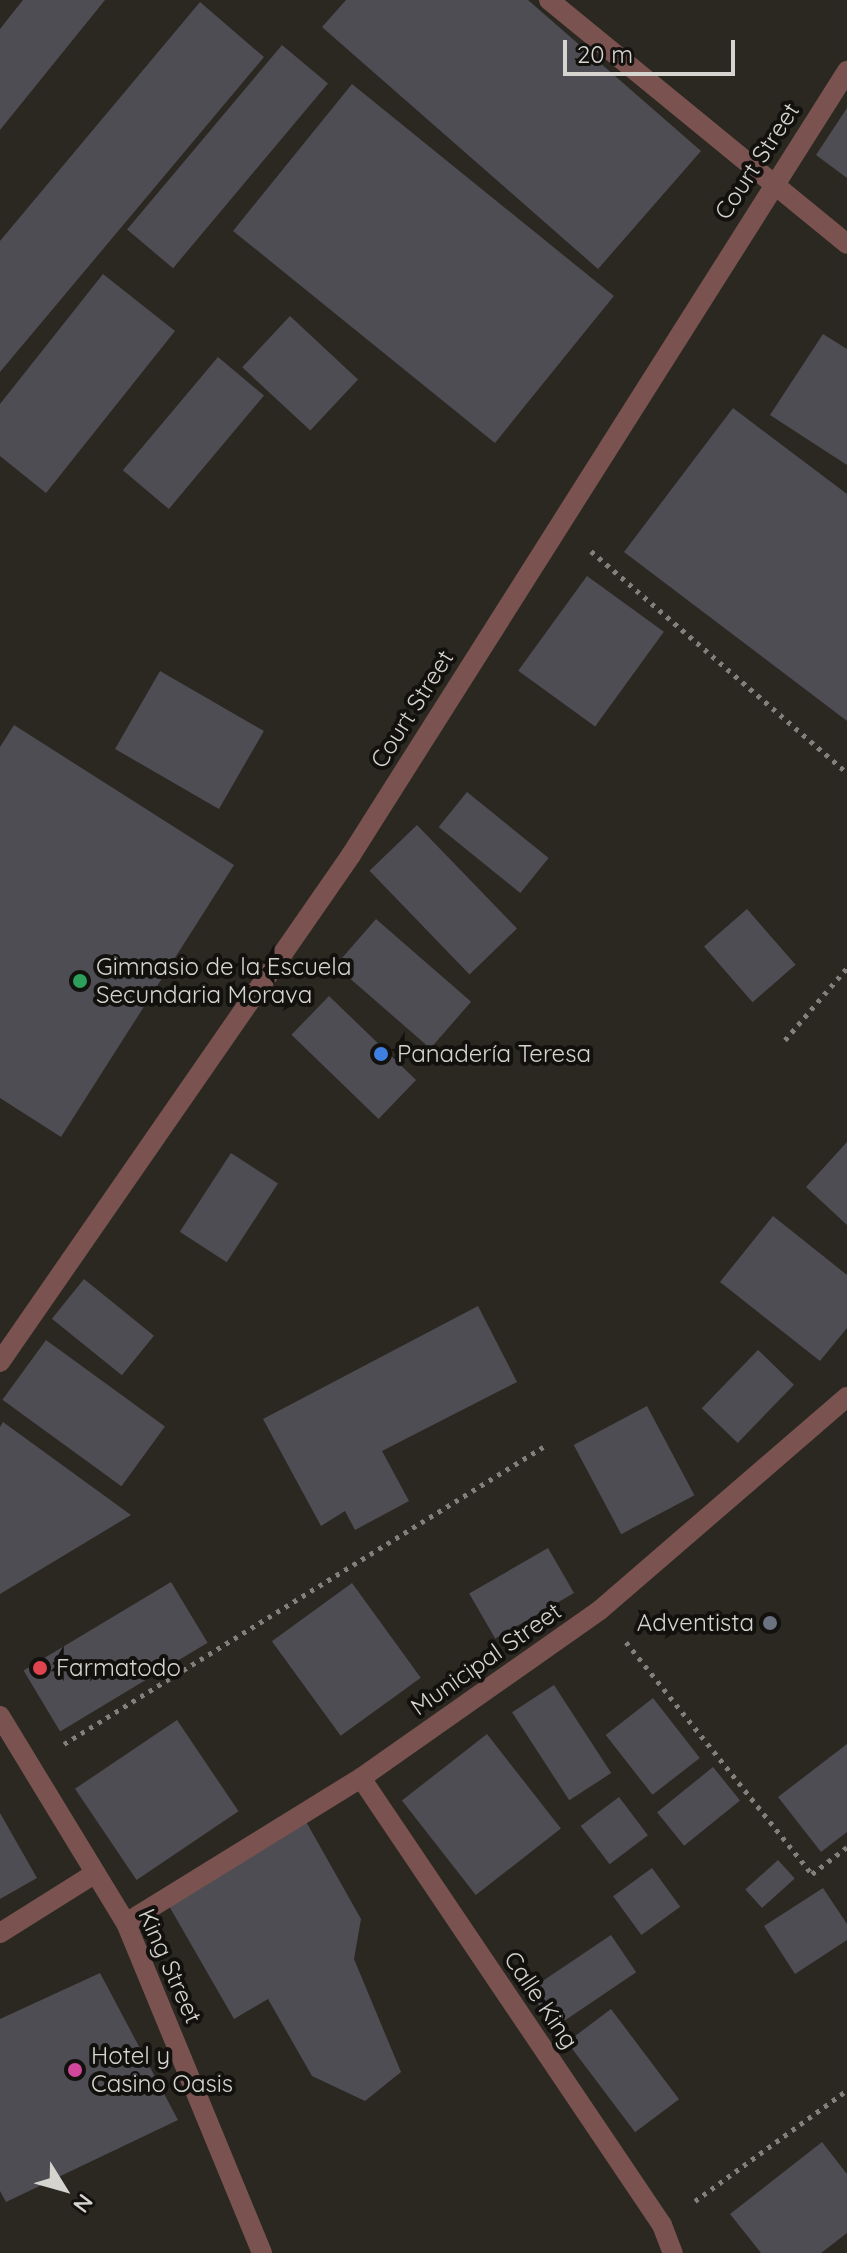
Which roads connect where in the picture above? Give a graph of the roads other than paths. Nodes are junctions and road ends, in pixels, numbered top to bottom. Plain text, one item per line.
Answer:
1 (549, 0) edge
2 (847, 71) edge
3 (773, 184) junction
4 (847, 244) edge
5 (0, 1362) edge
6 (847, 1397) edge
7 (0, 1716) edge
8 (361, 1778) junction
9 (94, 1874) junction
10 (126, 1923) junction
11 (0, 1933) edge
12 (262, 2253) edge
13 (673, 2253) edge

1 - 3 street
2 - 3 street, Court Street
3 - 4 street
3 - 5 street, Court Street
6 - 8 street, Municipal Street
7 - 9 street, King Street
8 - 10 street, Municipal Street
8 - 13 street, Calle King
9 - 10 street, King Street
9 - 11 street
10 - 12 street, King Street

